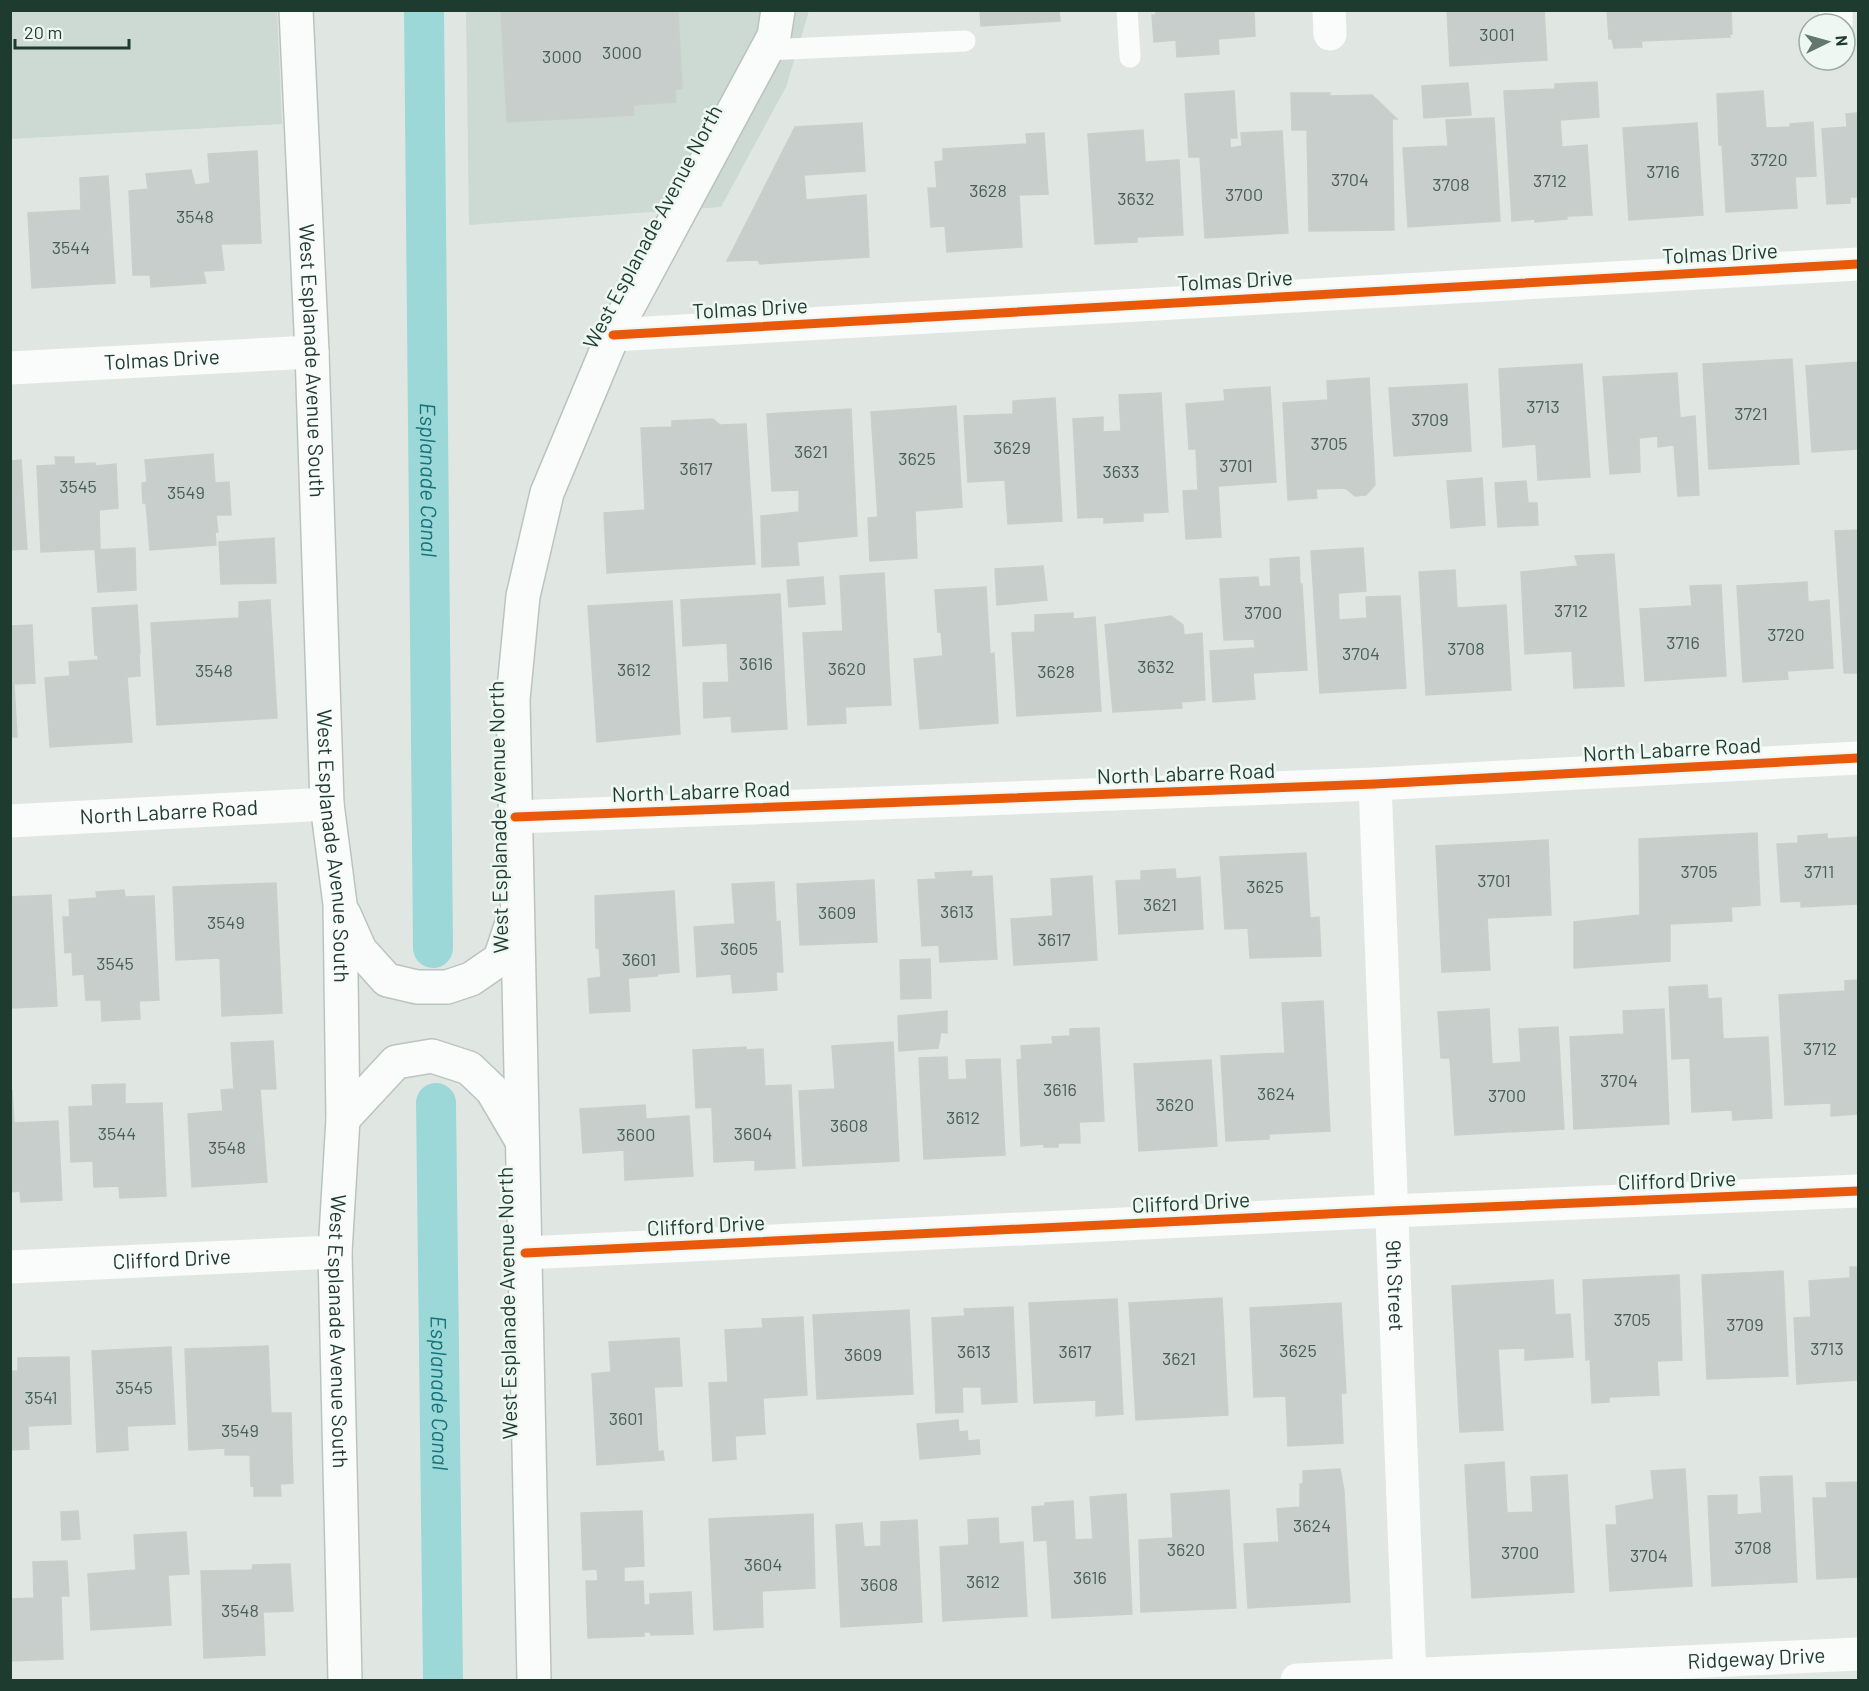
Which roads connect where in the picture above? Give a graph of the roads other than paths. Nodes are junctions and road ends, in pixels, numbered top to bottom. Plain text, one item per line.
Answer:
1 (296, 10) edge
2 (778, 10) edge
3 (1127, 10) edge
4 (965, 41) dead end
5 (766, 50) junction
6 (1130, 57) dead end
7 (1858, 264) edge
8 (613, 335) junction
9 (312, 352) junction
10 (10, 368) edge
11 (1858, 758) edge
12 (1375, 784) junction
13 (327, 804) junction
14 (515, 817) junction
15 (10, 821) edge
16 (340, 904) junction
17 (517, 906) junction
18 (343, 1119) junction
19 (523, 1143) junction
20 (1858, 1191) edge
21 (1390, 1211) junction
22 (334, 1252) junction
23 (525, 1253) junction
24 (10, 1267) edge
25 (1858, 1654) edge
26 (1409, 1678) edge
27 (345, 1680) edge
28 (534, 1680) edge
29 (1297, 1680) edge

1 - 9 street, West Esplanade Avenue South
2 - 5 street, West Esplanade Avenue North
3 - 6 lane
4 - 5 lane
5 - 8 street, West Esplanade Avenue North
7 - 8 street, Tolmas Drive
8 - 14 street, West Esplanade Avenue North
9 - 10 street, Tolmas Drive
9 - 13 street, West Esplanade Avenue South
11 - 12 street, North Labarre Road
12 - 14 street, North Labarre Road
12 - 21 street, 9th Street
13 - 15 street, North Labarre Road
13 - 16 street, West Esplanade Avenue South
14 - 17 street, West Esplanade Avenue North
16 - 17 street
16 - 18 street, West Esplanade Avenue South
17 - 19 street, West Esplanade Avenue North
18 - 19 street
18 - 22 street, West Esplanade Avenue South
19 - 23 street, West Esplanade Avenue North
20 - 21 street, Clifford Drive
21 - 23 street, Clifford Drive
21 - 26 street, 9th Street
22 - 24 street, Clifford Drive
22 - 27 street, West Esplanade Avenue South
23 - 28 street, West Esplanade Avenue North
25 - 26 street, Ridgeway Drive
26 - 29 street, Ridgeway Drive

